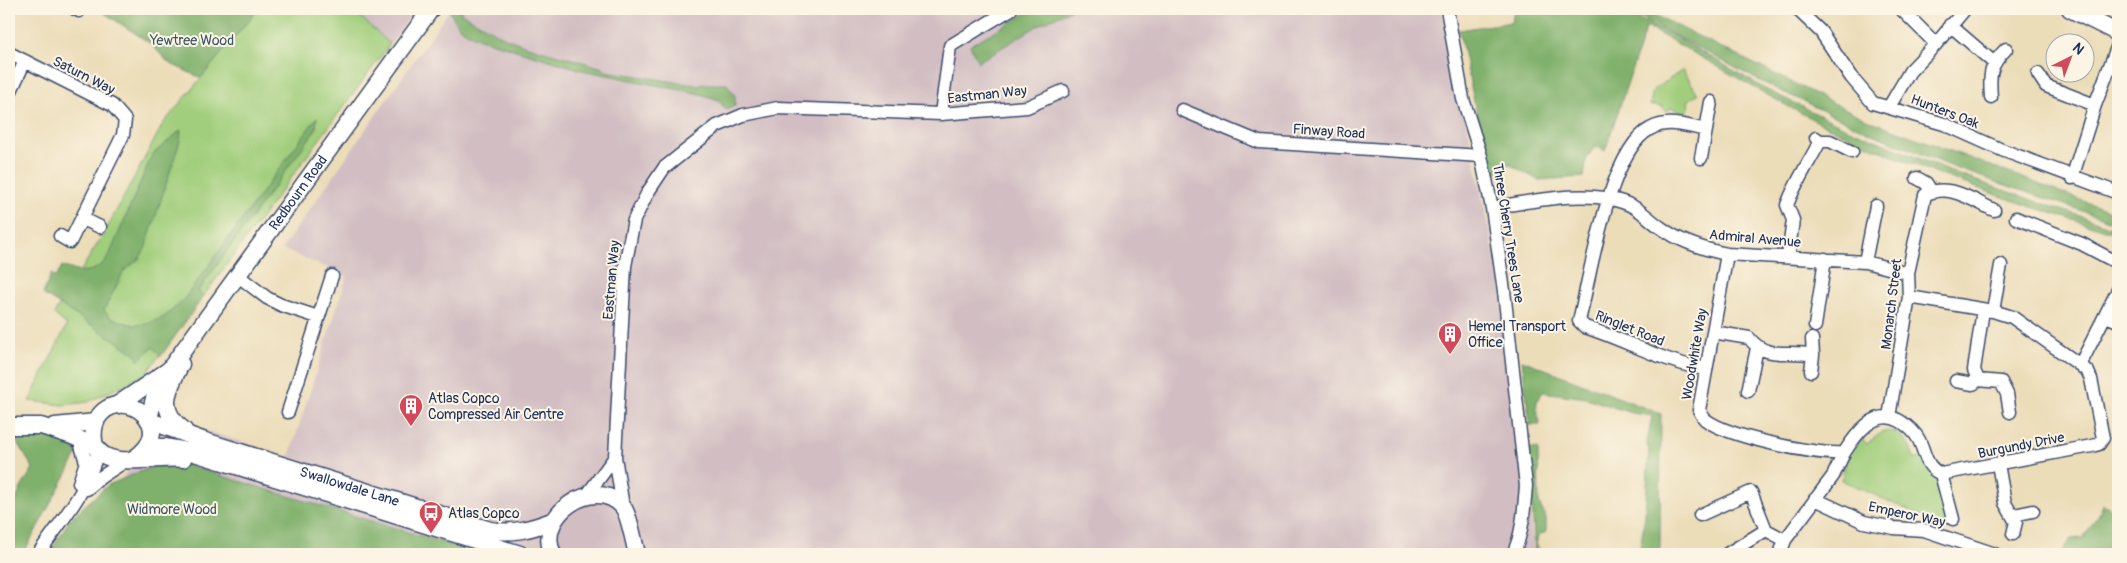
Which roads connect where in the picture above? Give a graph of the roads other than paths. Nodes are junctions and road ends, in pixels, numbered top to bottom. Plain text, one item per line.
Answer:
1 (432, 9) edge
2 (1011, 9) edge
3 (1447, 9) edge
4 (1799, 9) edge
5 (1901, 9) edge
6 (1966, 9) edge
7 (2070, 9) edge
8 (1950, 25) junction
9 (2118, 33) edge
10 (1936, 44) junction
11 (2118, 45) edge
12 (2006, 49) dead end
13 (9, 53) edge
14 (25, 61) junction
15 (1993, 62) junction
16 (2038, 74) dead end
17 (1063, 91) dead end
18 (9, 95) edge
19 (1991, 97) dead end
20 (1711, 102) dead end
21 (2095, 105) junction
22 (1889, 107) junction
23 (1182, 110) dead end
24 (941, 114) junction
25 (1706, 130) junction
26 (1852, 152) dead end
27 (1481, 156) junction
28 (1701, 158) dead end
29 (1917, 178) dead end
30 (2072, 178) junction
31 (1928, 193) junction
32 (2118, 193) edge
33 (1608, 198) junction
34 (1876, 206) dead end
35 (1492, 208) junction
36 (1994, 210) dead end
37 (2016, 218) dead end
38 (83, 219) junction
39 (100, 227) dead end
40 (60, 236) dead end
41 (1727, 254) junction
42 (1788, 257) junction
43 (1826, 259) junction
44 (1865, 262) junction
45 (2118, 263) edge
46 (2001, 266) dead end
47 (1908, 273) junction
48 (237, 275) junction
49 (332, 276) dead end
50 (2118, 290) edge
51 (1909, 297) junction
52 (1988, 311) junction
53 (318, 316) junction
54 (2106, 316) junction
55 (206, 319) junction
56 (2118, 321) edge
57 (1712, 332) junction
58 (1756, 348) junction
59 (1813, 355) junction
60 (2080, 365) junction
61 (1705, 369) junction
62 (1811, 371) dead end
63 (165, 374) junction
64 (1978, 380) junction
65 (1956, 381) dead end
66 (1748, 391) dead end
67 (114, 406) junction
68 (288, 412) dead end
69 (2010, 412) dead end
70 (9, 417) edge
71 (1889, 417) junction
72 (150, 420) junction
73 (96, 422) junction
74 (9, 426) edge
75 (41, 426) junction
76 (79, 438) junction
77 (205, 441) junction
78 (96, 448) junction
79 (147, 448) junction
80 (1844, 453) junction
81 (615, 457) junction
82 (130, 460) junction
83 (1998, 464) junction
84 (1941, 474) junction
85 (270, 477) junction
86 (587, 495) junction
87 (77, 499) junction
88 (1815, 499) junction
89 (623, 507) junction
90 (2033, 511) dead end
91 (1700, 515) dead end
92 (2014, 515) junction
93 (1953, 519) dead end
94 (552, 521) junction
95 (58, 526) junction
96 (1766, 530) junction
97 (2012, 534) dead end
98 (1784, 540) junction
99 (38, 554) edge
100 (520, 554) edge
101 (552, 554) edge
102 (637, 554) edge
103 (1513, 554) edge
104 (1728, 554) edge
105 (1780, 554) edge
106 (1995, 554) edge

1 - 48 main road, Redbourn Road
2 - 24 street, Eastman Way
3 - 27 street, Three Cherry Trees Lane
4 - 22 street, Hunters Oak
5 - 10 street
6 - 8 street
7 - 9 main road
8 - 10 street
8 - 15 street
10 - 22 street
11 - 21 street
12 - 15 street
13 - 14 street, Saturn Way
14 - 18 street
14 - 38 street, Saturn Way
15 - 19 street
16 - 21 street
17 - 24 street, Eastman Way
20 - 25 street
21 - 30 street
22 - 30 street, Hunters Oak
23 - 27 street, Finway Road
24 - 81 street, Eastman Way
25 - 28 street
25 - 33 street
26 - 42 street
27 - 35 street, Three Cherry Trees Lane
29 - 31 street
30 - 32 street, Hunters Oak
31 - 36 street
31 - 47 street, Monarch Street
33 - 35 street, Admiral Avenue
33 - 41 street, Admiral Avenue
33 - 61 street, Ringlet Road
34 - 44 street
35 - 103 street, Three Cherry Trees Lane
37 - 45 street
38 - 39 street
38 - 40 street, Saturn Way
41 - 42 street, Admiral Avenue
41 - 57 street, Woodwhite Way
42 - 43 street, Admiral Avenue
43 - 44 street, Admiral Avenue
43 - 59 street
44 - 47 street, Admiral Avenue
46 - 52 street
47 - 51 street, Monarch Street
48 - 53 street
48 - 55 main road, Redbourn Road
49 - 53 street
50 - 54 street
51 - 52 street
51 - 71 street, Monarch Street
52 - 60 street
52 - 64 street
53 - 68 street
54 - 56 street
54 - 60 street
55 - 63 main road, Redbourn Road
55 - 77 main road, Swallowdale Lane
57 - 58 street
57 - 61 street, Woodwhite Way
58 - 59 street
58 - 66 street
59 - 62 street
60 - 83 street, Burgundy Drive
61 - 80 street, Woodwhite Way
63 - 67 main road, Redbourn Road
63 - 72 main road, Redbourn Road
64 - 65 street
64 - 69 street
67 - 72 main road
67 - 73 main road
67 - 75 main road
70 - 75 main road
71 - 80 street
71 - 84 street
72 - 77 main road, Swallowdale Lane
72 - 79 main road
73 - 75 main road
73 - 78 main road
74 - 75 main road
75 - 76 main road
76 - 78 main road
76 - 95 street
77 - 94 main road, Swallowdale Lane
78 - 82 main road
78 - 87 street
79 - 82 main road
79 - 85 main road, Swallowdale Lane
80 - 88 street
81 - 86 street
81 - 89 street, Eastman Way
82 - 85 main road, Swallowdale Lane
82 - 87 street
83 - 84 street, Burgundy Drive
83 - 92 street
84 - 93 street
85 - 100 main road, Swallowdale Lane
86 - 89 main road
86 - 94 main road
87 - 95 street
88 - 98 street
88 - 106 street, Emperor Way
89 - 102 main road
90 - 92 street
91 - 96 street
92 - 97 street
94 - 101 main road
95 - 99 street
96 - 98 street
96 - 104 street
98 - 105 street

